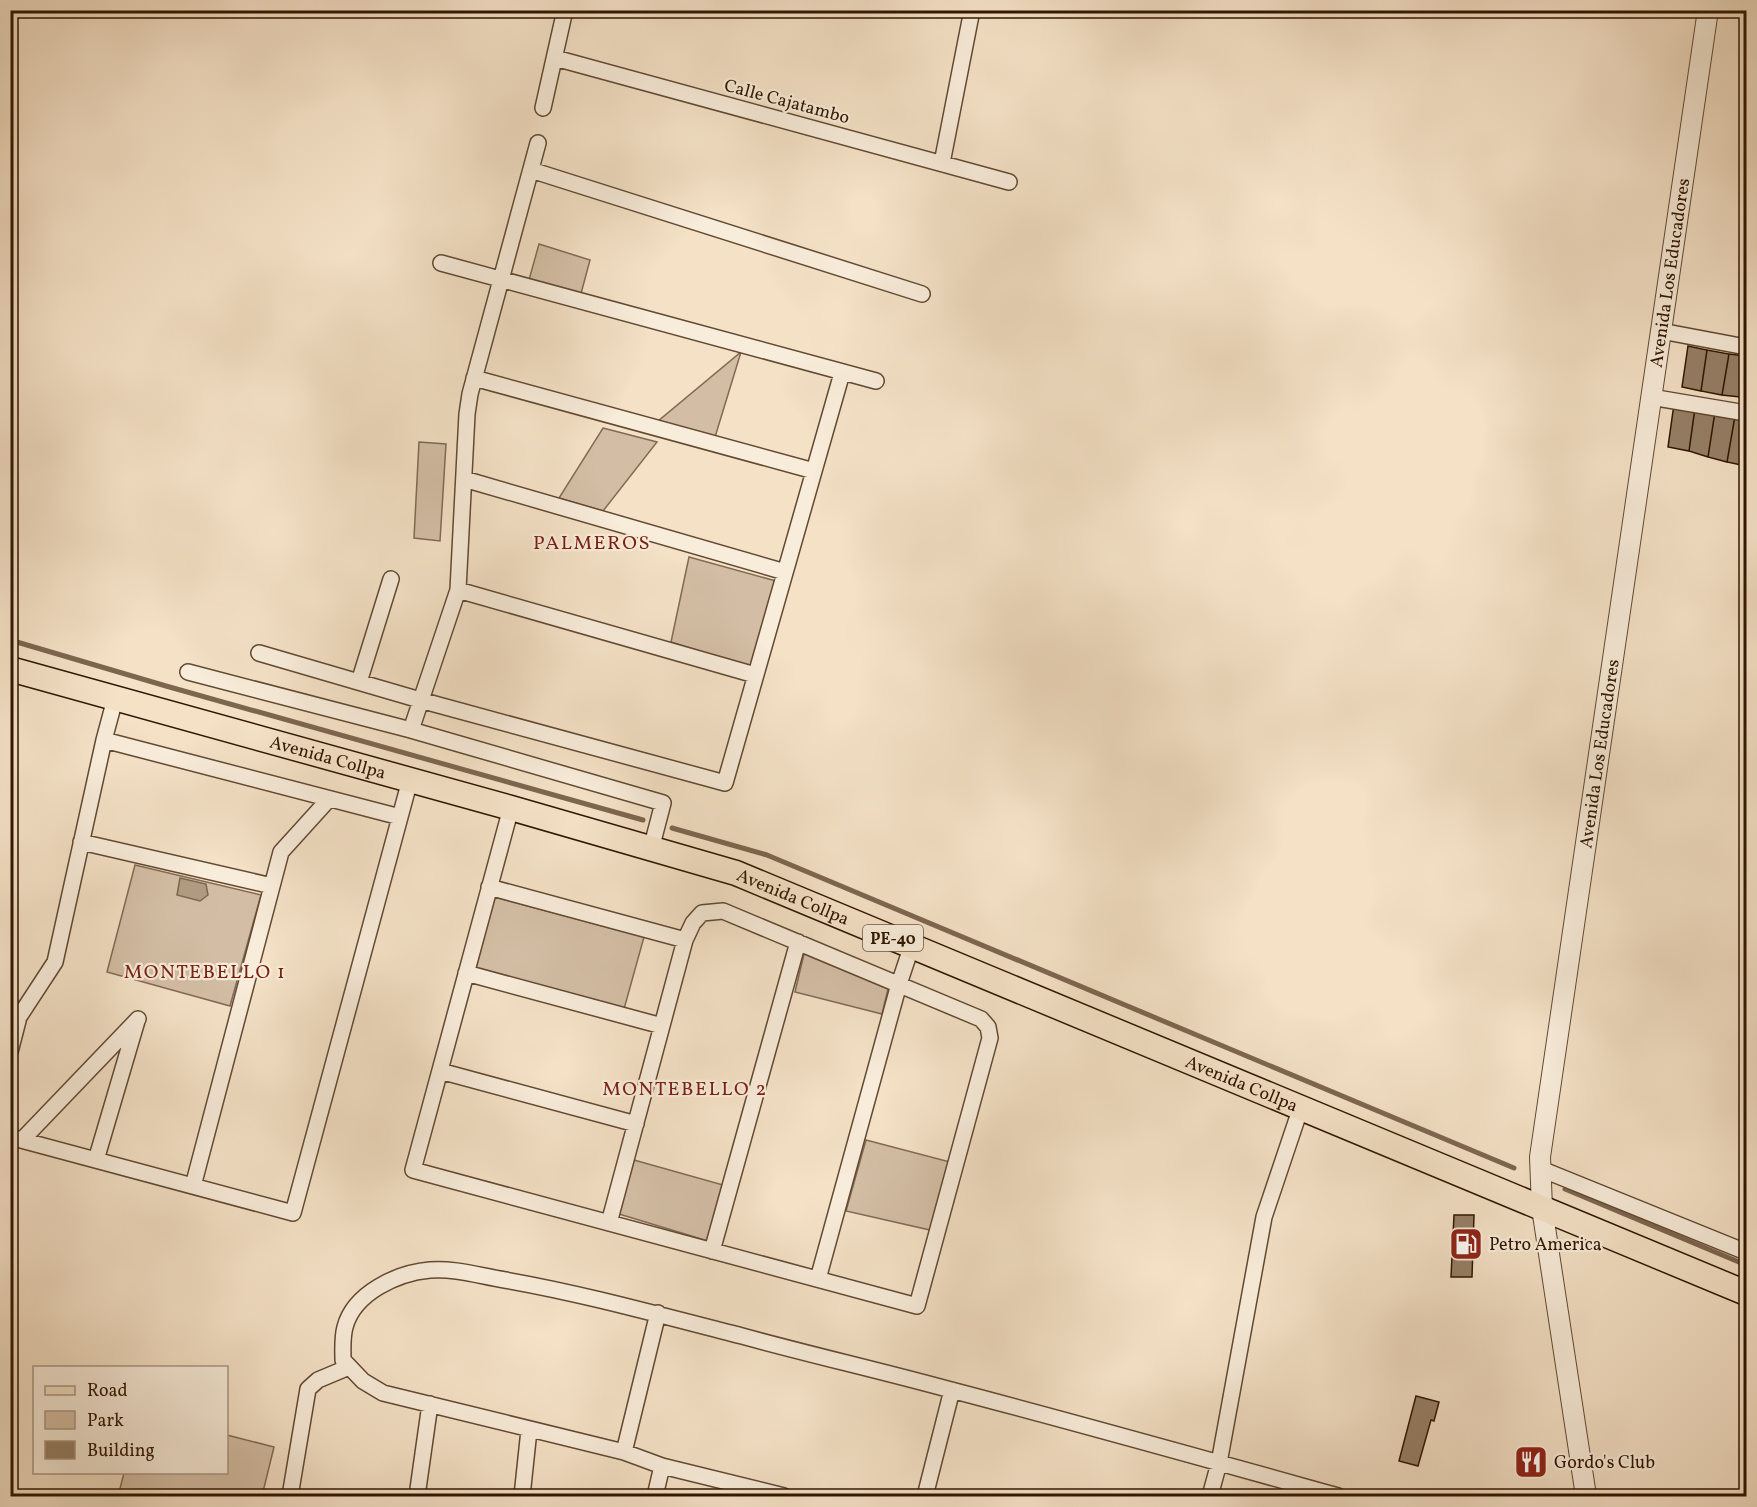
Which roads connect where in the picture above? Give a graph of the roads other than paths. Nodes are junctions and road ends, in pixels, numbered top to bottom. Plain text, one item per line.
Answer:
1 (565, 10) edge
2 (972, 10) edge
3 (1708, 10) edge
4 (555, 58) junction
5 (543, 108) dead end
6 (538, 143) dead end
7 (942, 163) junction
8 (531, 170) junction
9 (1008, 182) dead end
10 (441, 263) dead end
11 (502, 280) junction
12 (922, 294) dead end
13 (1661, 331) junction
14 (1746, 347) edge
15 (842, 373) junction
16 (474, 378) junction
17 (876, 381) dead end
18 (1651, 397) junction
19 (1746, 413) edge
20 (814, 471) junction
21 (464, 479) junction
22 (785, 572) junction
23 (391, 579) dead end
24 (458, 590) junction
25 (259, 653) dead end
26 (10, 669) edge
27 (188, 672) dead end
28 (755, 675) junction
29 (359, 682) junction
30 (115, 699) junction
31 (420, 700) junction
32 (411, 730) junction
33 (104, 740) junction
34 (410, 780) junction
35 (329, 799) junction
36 (511, 808) junction
37 (400, 817) junction
38 (81, 842) junction
39 (651, 849) junction
40 (272, 886) junction
41 (489, 887) junction
42 (685, 940) junction
43 (798, 942) junction
44 (912, 945) junction
45 (466, 973) junction
46 (899, 984) junction
47 (662, 1026) junction
48 (10, 1052) edge
49 (440, 1071) junction
50 (1301, 1107) junction
51 (636, 1124) junction
52 (16, 1139) edge
53 (96, 1160) junction
54 (1540, 1169) junction
55 (193, 1186) junction
56 (1542, 1208) junction
57 (609, 1223) junction
58 (712, 1251) junction
59 (1746, 1252) edge
60 (818, 1279) junction
61 (1746, 1293) edge
62 (658, 1313) junction
63 (349, 1367) junction
64 (952, 1390) junction
65 (430, 1404) junction
66 (530, 1430) junction
67 (624, 1452) junction
68 (1219, 1463) junction
69 (662, 1466) junction
70 (290, 1497) edge
71 (417, 1497) edge
72 (522, 1497) edge
73 (655, 1497) edge
74 (784, 1497) edge
75 (925, 1497) edge
76 (1210, 1497) edge
77 (1338, 1497) edge
78 (1586, 1497) edge

1 - 4 street
2 - 7 street
3 - 13 street, Avenida Los Educadores
4 - 5 street
4 - 7 street, Calle Cajatambo
6 - 8 street
7 - 9 street, Calle Cajatambo
8 - 11 street
8 - 12 street
10 - 11 street
11 - 15 street
11 - 16 street
13 - 14 street
13 - 18 street, Avenida Los Educadores
15 - 17 street
15 - 20 street
16 - 20 street
16 - 21 street
18 - 19 street
18 - 54 street, Avenida Los Educadores
20 - 22 street
21 - 22 street
21 - 24 street
22 - 28 street
23 - 29 street
24 - 28 street
24 - 31 street
25 - 29 street
26 - 30 main road, Avenida Collpa / PE-40
27 - 32 street
28 - 31 street
29 - 31 street
30 - 33 street
30 - 34 main road, Avenida Collpa / PE-40
31 - 32 street
32 - 39 street
33 - 35 street
33 - 38 street
34 - 36 main road, Avenida Collpa / PE-40
34 - 37 street
35 - 37 street
35 - 40 street
36 - 39 main road, Avenida Collpa / PE-40
36 - 41 street
37 - 55 street
38 - 40 street
38 - 48 street
39 - 44 main road, Avenida Collpa / PE-40
40 - 55 street
41 - 42 street
41 - 45 street
42 - 43 street
42 - 47 street
43 - 46 street
43 - 58 street
44 - 46 street
44 - 50 main road, Avenida Collpa / PE-40
45 - 47 street
45 - 49 street
46 - 60 street
46 - 60 street
47 - 51 street
49 - 51 street
49 - 57 street
50 - 56 main road, Avenida Collpa / PE-40
50 - 68 street
51 - 57 street
52 - 53 street
52 - 53 street
53 - 55 street
54 - 56 street, Avenida Los Educadores
54 - 59 street
56 - 61 main road, Avenida Collpa / PE-40
56 - 78 street, Avenida Los Educadores
57 - 58 street
58 - 60 street
62 - 63 street
62 - 64 street
62 - 67 street
63 - 65 street
63 - 70 street
64 - 68 street
64 - 75 street
65 - 66 street
65 - 71 street
66 - 67 street
66 - 72 street
67 - 69 street
68 - 76 street
68 - 77 street
69 - 73 street
69 - 74 street

